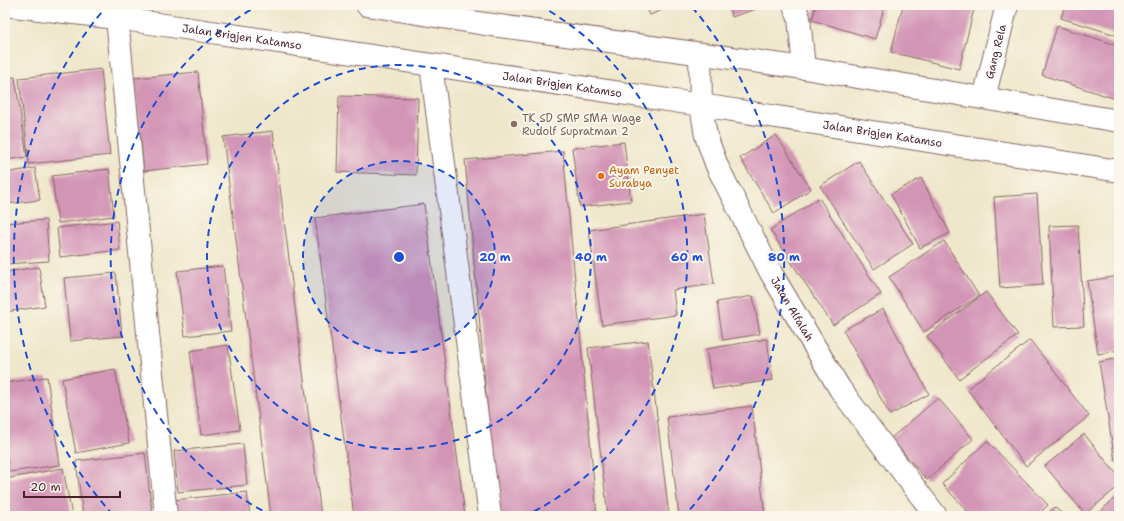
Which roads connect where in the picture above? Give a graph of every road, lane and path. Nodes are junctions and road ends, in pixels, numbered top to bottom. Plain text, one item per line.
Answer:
1 (5, 5) edge
2 (366, 5) edge
3 (1007, 5) edge
4 (799, 9) edge
5 (117, 18) junction
6 (700, 54) junction
7 (430, 65) junction
8 (804, 68) junction
9 (984, 98) junction
10 (701, 105) junction
11 (1119, 121) edge
12 (1119, 170) edge
13 (166, 516) edge
14 (490, 516) edge
15 (936, 516) edge

1 - 5 main road, Jalan Brigjen Katamso
2 - 6 main road
3 - 9 main road, Gang Rela
4 - 8 main road
5 - 7 main road, Jalan Brigjen Katamso
5 - 13 main road
6 - 8 main road
6 - 10 main road, Jalan Alfalah
7 - 10 main road, Jalan Brigjen Katamso
7 - 14 main road
8 - 9 main road
9 - 11 main road
10 - 12 main road, Jalan Brigjen Katamso
10 - 15 main road, Jalan Alfalah

